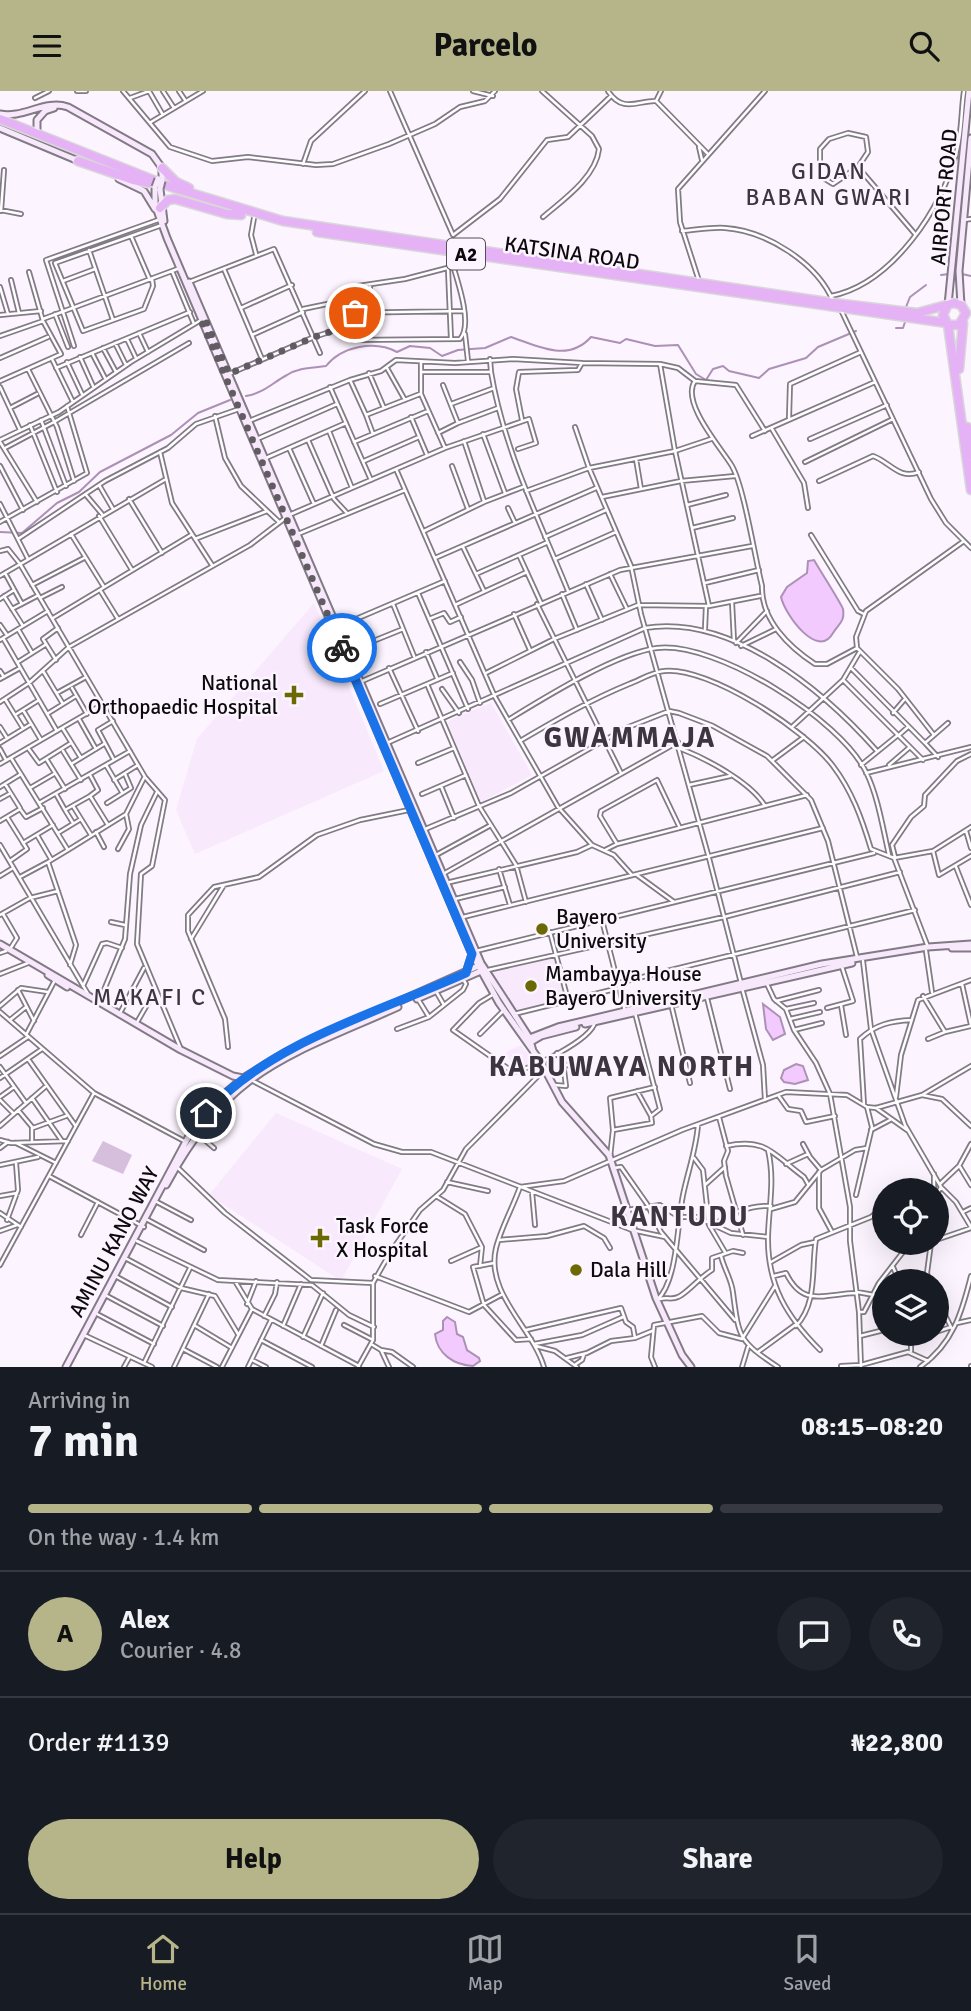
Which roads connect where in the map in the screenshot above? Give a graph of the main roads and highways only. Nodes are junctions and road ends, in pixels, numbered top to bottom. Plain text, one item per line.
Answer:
1 (969, 91) edge
2 (0, 121) edge
3 (37, 133) junction
4 (971, 138) edge
5 (78, 161) junction
6 (162, 168) junction
7 (970, 170) edge
8 (160, 180) junction
9 (155, 186) junction
10 (159, 210) junction
11 (240, 212) junction
12 (956, 270) junction
13 (955, 279) junction
14 (700, 286) junction
15 (835, 303) junction
16 (965, 305) edge
17 (947, 306) junction
18 (203, 320) junction
19 (966, 321) edge
20 (948, 324) junction
21 (971, 455) edge
22 (971, 490) edge
23 (288, 515) junction
24 (359, 682) junction
25 (445, 883) junction
26 (460, 918) junction
27 (0, 946) edge
28 (971, 946) edge
29 (5, 951) edge
30 (474, 953) junction
31 (860, 959) junction
32 (482, 970) junction
33 (467, 976) junction
34 (741, 985) junction
35 (524, 1029) junction
36 (335, 1032) junction
37 (539, 1033) junction
38 (528, 1041) junction
39 (246, 1079) junction
40 (236, 1084) junction
41 (197, 1130) junction
42 (144, 1224) junction
43 (68, 1367) edge
44 (691, 1367) edge

1 - 12 main road, AIRPORT ROAD
2 - 3 highway, KATSINA ROAD / A2
2 - 5 main road
2 - 6 main road
2 - 9 highway, KATSINA ROAD / A2
3 - 8 main road
3 - 11 highway, KATSINA ROAD / A2
4 - 7 main road, AIRPORT ROAD
5 - 9 highway
5 - 10 main road
6 - 8 main road
6 - 11 highway
7 - 12 main road, AIRPORT ROAD
8 - 9 main road, bridge
9 - 10 main road
9 - 11 highway, KATSINA ROAD / A2
10 - 11 highway
10 - 18 main road
10 - 18 main road
11 - 14 highway, KATSINA ROAD / A2
11 - 14 highway, KATSINA ROAD / A2
12 - 13 main road, AIRPORT ROAD
13 - 16 main road, AIRPORT ROAD
13 - 17 main road, AIRPORT ROAD
14 - 15 highway, KATSINA ROAD / A2
15 - 17 highway, KATSINA ROAD / A2
15 - 20 highway, KATSINA ROAD / A2
16 - 17 highway, A2
16 - 19 highway
17 - 20 highway
18 - 23 main road
18 - 23 main road
19 - 20 highway, A2
19 - 21 highway
20 - 22 highway
23 - 24 main road
23 - 24 main road
24 - 25 main road
25 - 26 main road
25 - 26 main road
26 - 30 main road
27 - 29 main road
28 - 31 main road
29 - 39 main road
29 - 40 main road
30 - 32 main road
30 - 33 main road
31 - 34 main road
31 - 34 main road
32 - 33 main road, AMINU KANO WAY
32 - 35 main road
32 - 38 main road
33 - 36 main road, AMINU KANO WAY
33 - 36 main road, AMINU KANO WAY
34 - 37 main road
34 - 38 main road
35 - 37 main road
35 - 38 main road
36 - 39 main road, AMINU KANO WAY
37 - 38 main road
38 - 44 main road
39 - 40 main road, AMINU KANO WAY
39 - 41 main road, AMINU KANO WAY
40 - 41 main road, AMINU KANO WAY
41 - 42 main road, AMINU KANO WAY
41 - 42 main road, AMINU KANO WAY
42 - 43 main road, AMINU KANO WAY
42 - 43 main road, AMINU KANO WAY

